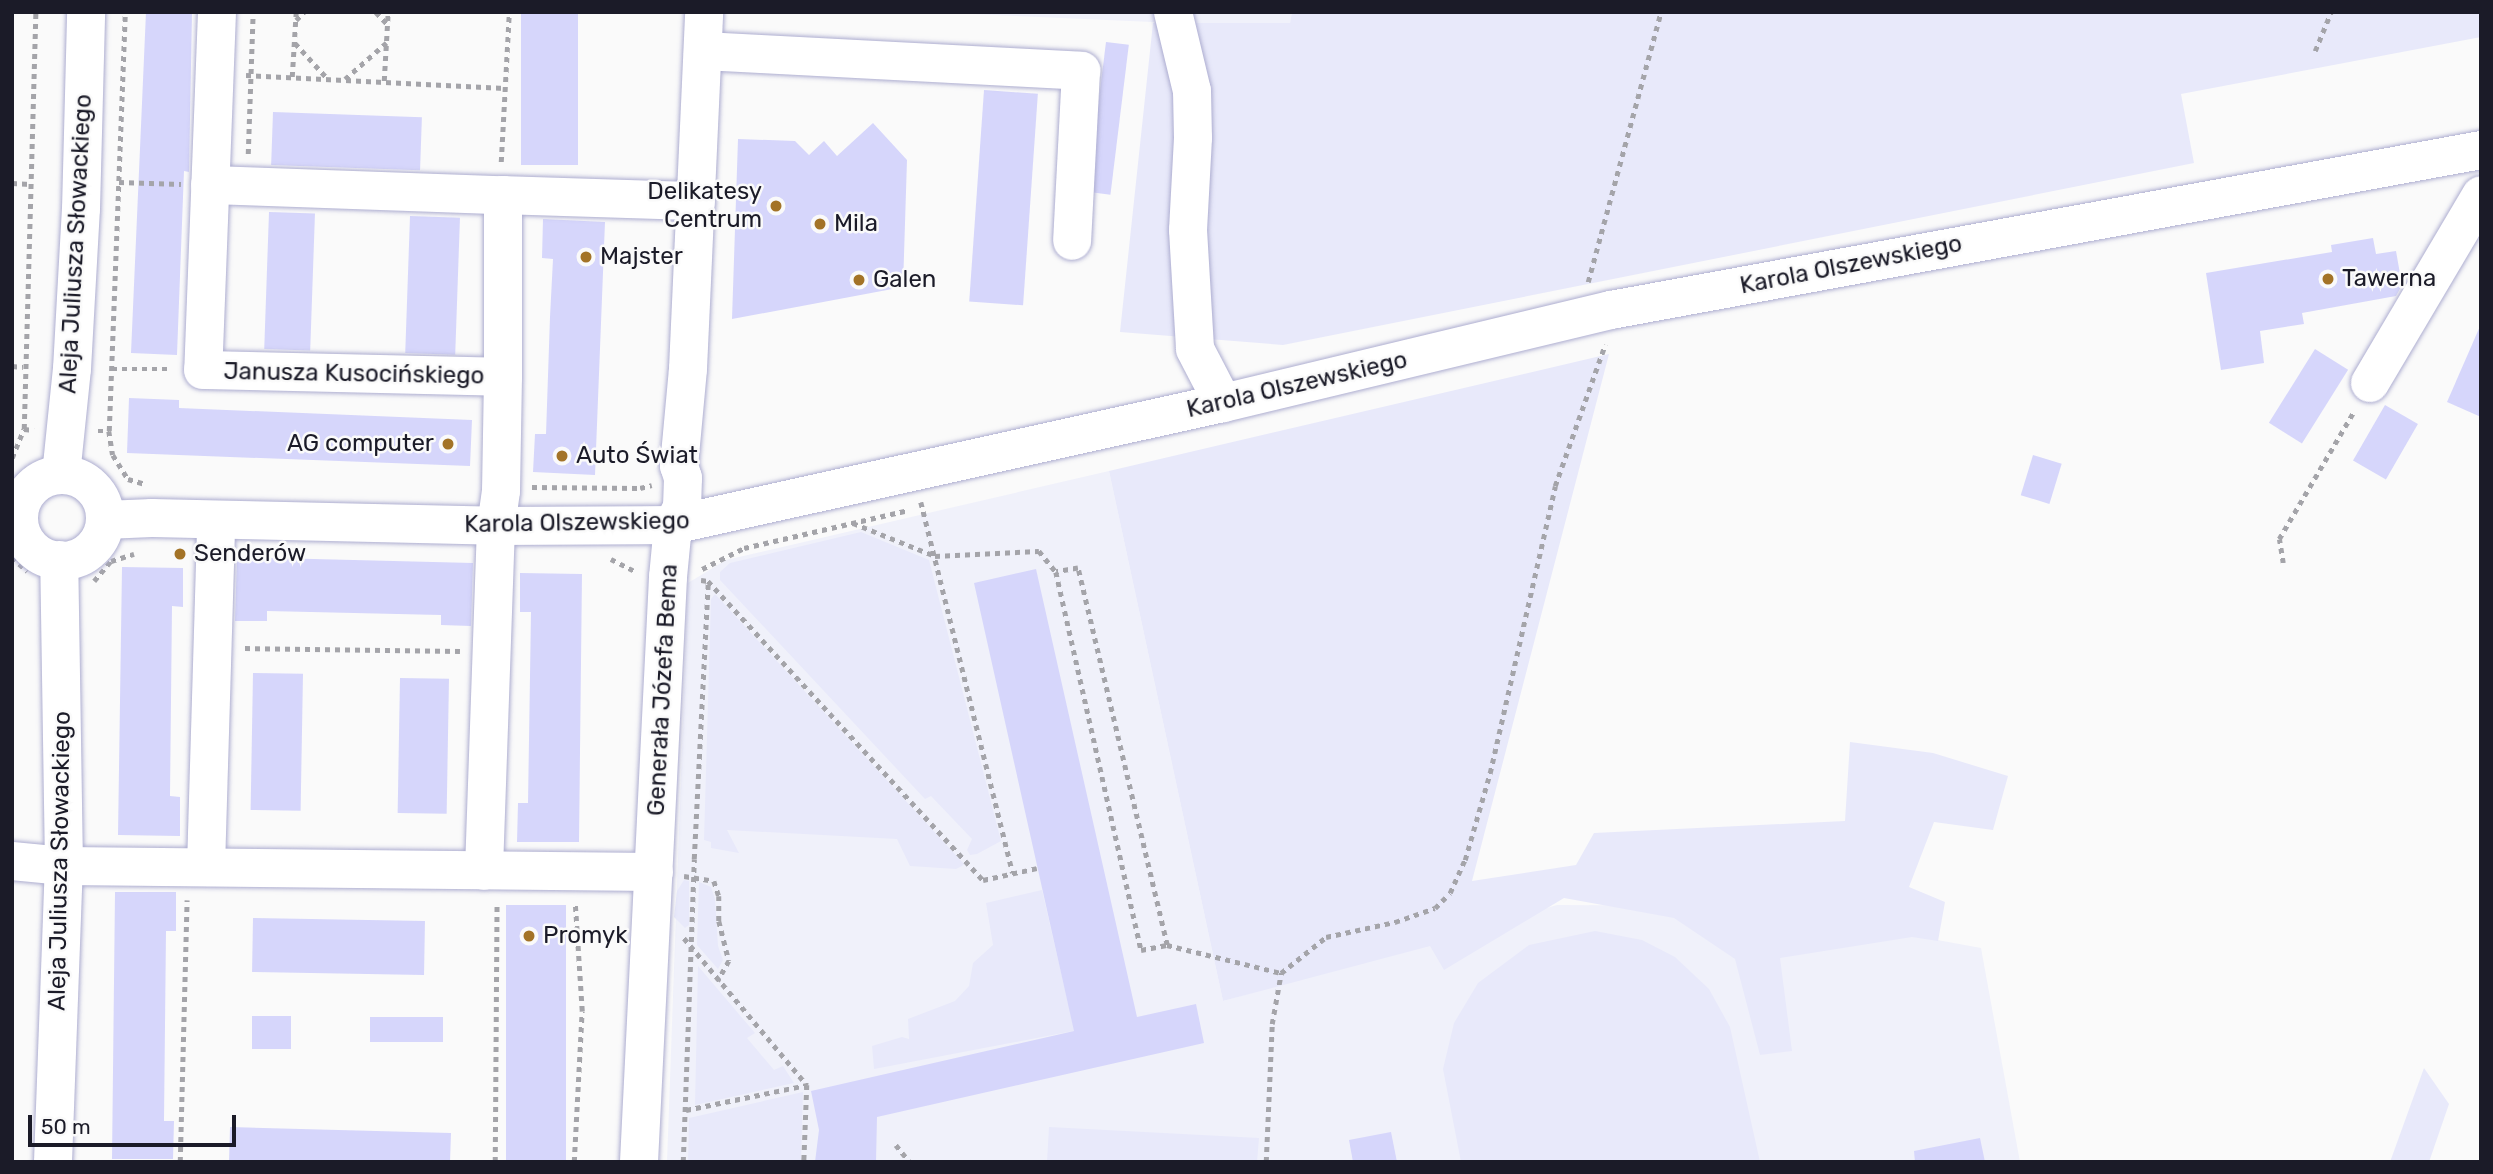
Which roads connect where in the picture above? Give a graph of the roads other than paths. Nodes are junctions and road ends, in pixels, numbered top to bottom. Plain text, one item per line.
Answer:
1 (86, 12) edge
2 (217, 12) edge
3 (704, 12) edge
4 (1173, 12) edge
5 (703, 51) junction
6 (2481, 150) edge
7 (228, 186) junction
8 (501, 195) junction
9 (2481, 195) edge
10 (696, 201) junction
11 (1072, 241) dead end
12 (503, 377) junction
13 (2370, 383) road end
14 (1223, 403) junction
15 (61, 475) junction
16 (499, 509) junction
17 (16, 517) edge
18 (106, 520) junction
19 (216, 521) junction
20 (673, 525) junction
21 (44, 567) junction
22 (12, 861) edge
23 (64, 866) junction
24 (197, 868) junction
25 (490, 871) junction
26 (667, 875) junction
27 (53, 1162) edge
28 (639, 1162) edge

1 - 15 street, Aleja Juliusza Słowackiego
2 - 7 street, Janusza Kusocińskiego
3 - 5 street, Generała Józefa Bema
4 - 14 street
5 - 10 street, Generała Józefa Bema
5 - 11 street
6 - 14 street, Karola Olszewskiego
7 - 8 street
7 - 12 street, Janusza Kusocińskiego
8 - 10 street
8 - 12 street
9 - 13 street
10 - 20 street, Generała Józefa Bema
12 - 16 street, Janusza Kusocińskiego
14 - 20 street, Karola Olszewskiego
15 - 17 street
15 - 18 street
16 - 19 street, Karola Olszewskiego
16 - 20 street, Karola Olszewskiego
16 - 25 street, Janusza Kusocińskiego
17 - 21 street
18 - 19 street, Karola Olszewskiego
18 - 21 street
19 - 24 street
20 - 26 street, Generała Józefa Bema
21 - 23 street, Aleja Juliusza Słowackiego
22 - 23 street
23 - 24 street
23 - 27 street, Aleja Juliusza Słowackiego
24 - 25 street
25 - 26 street
26 - 28 street, Generała Józefa Bema

